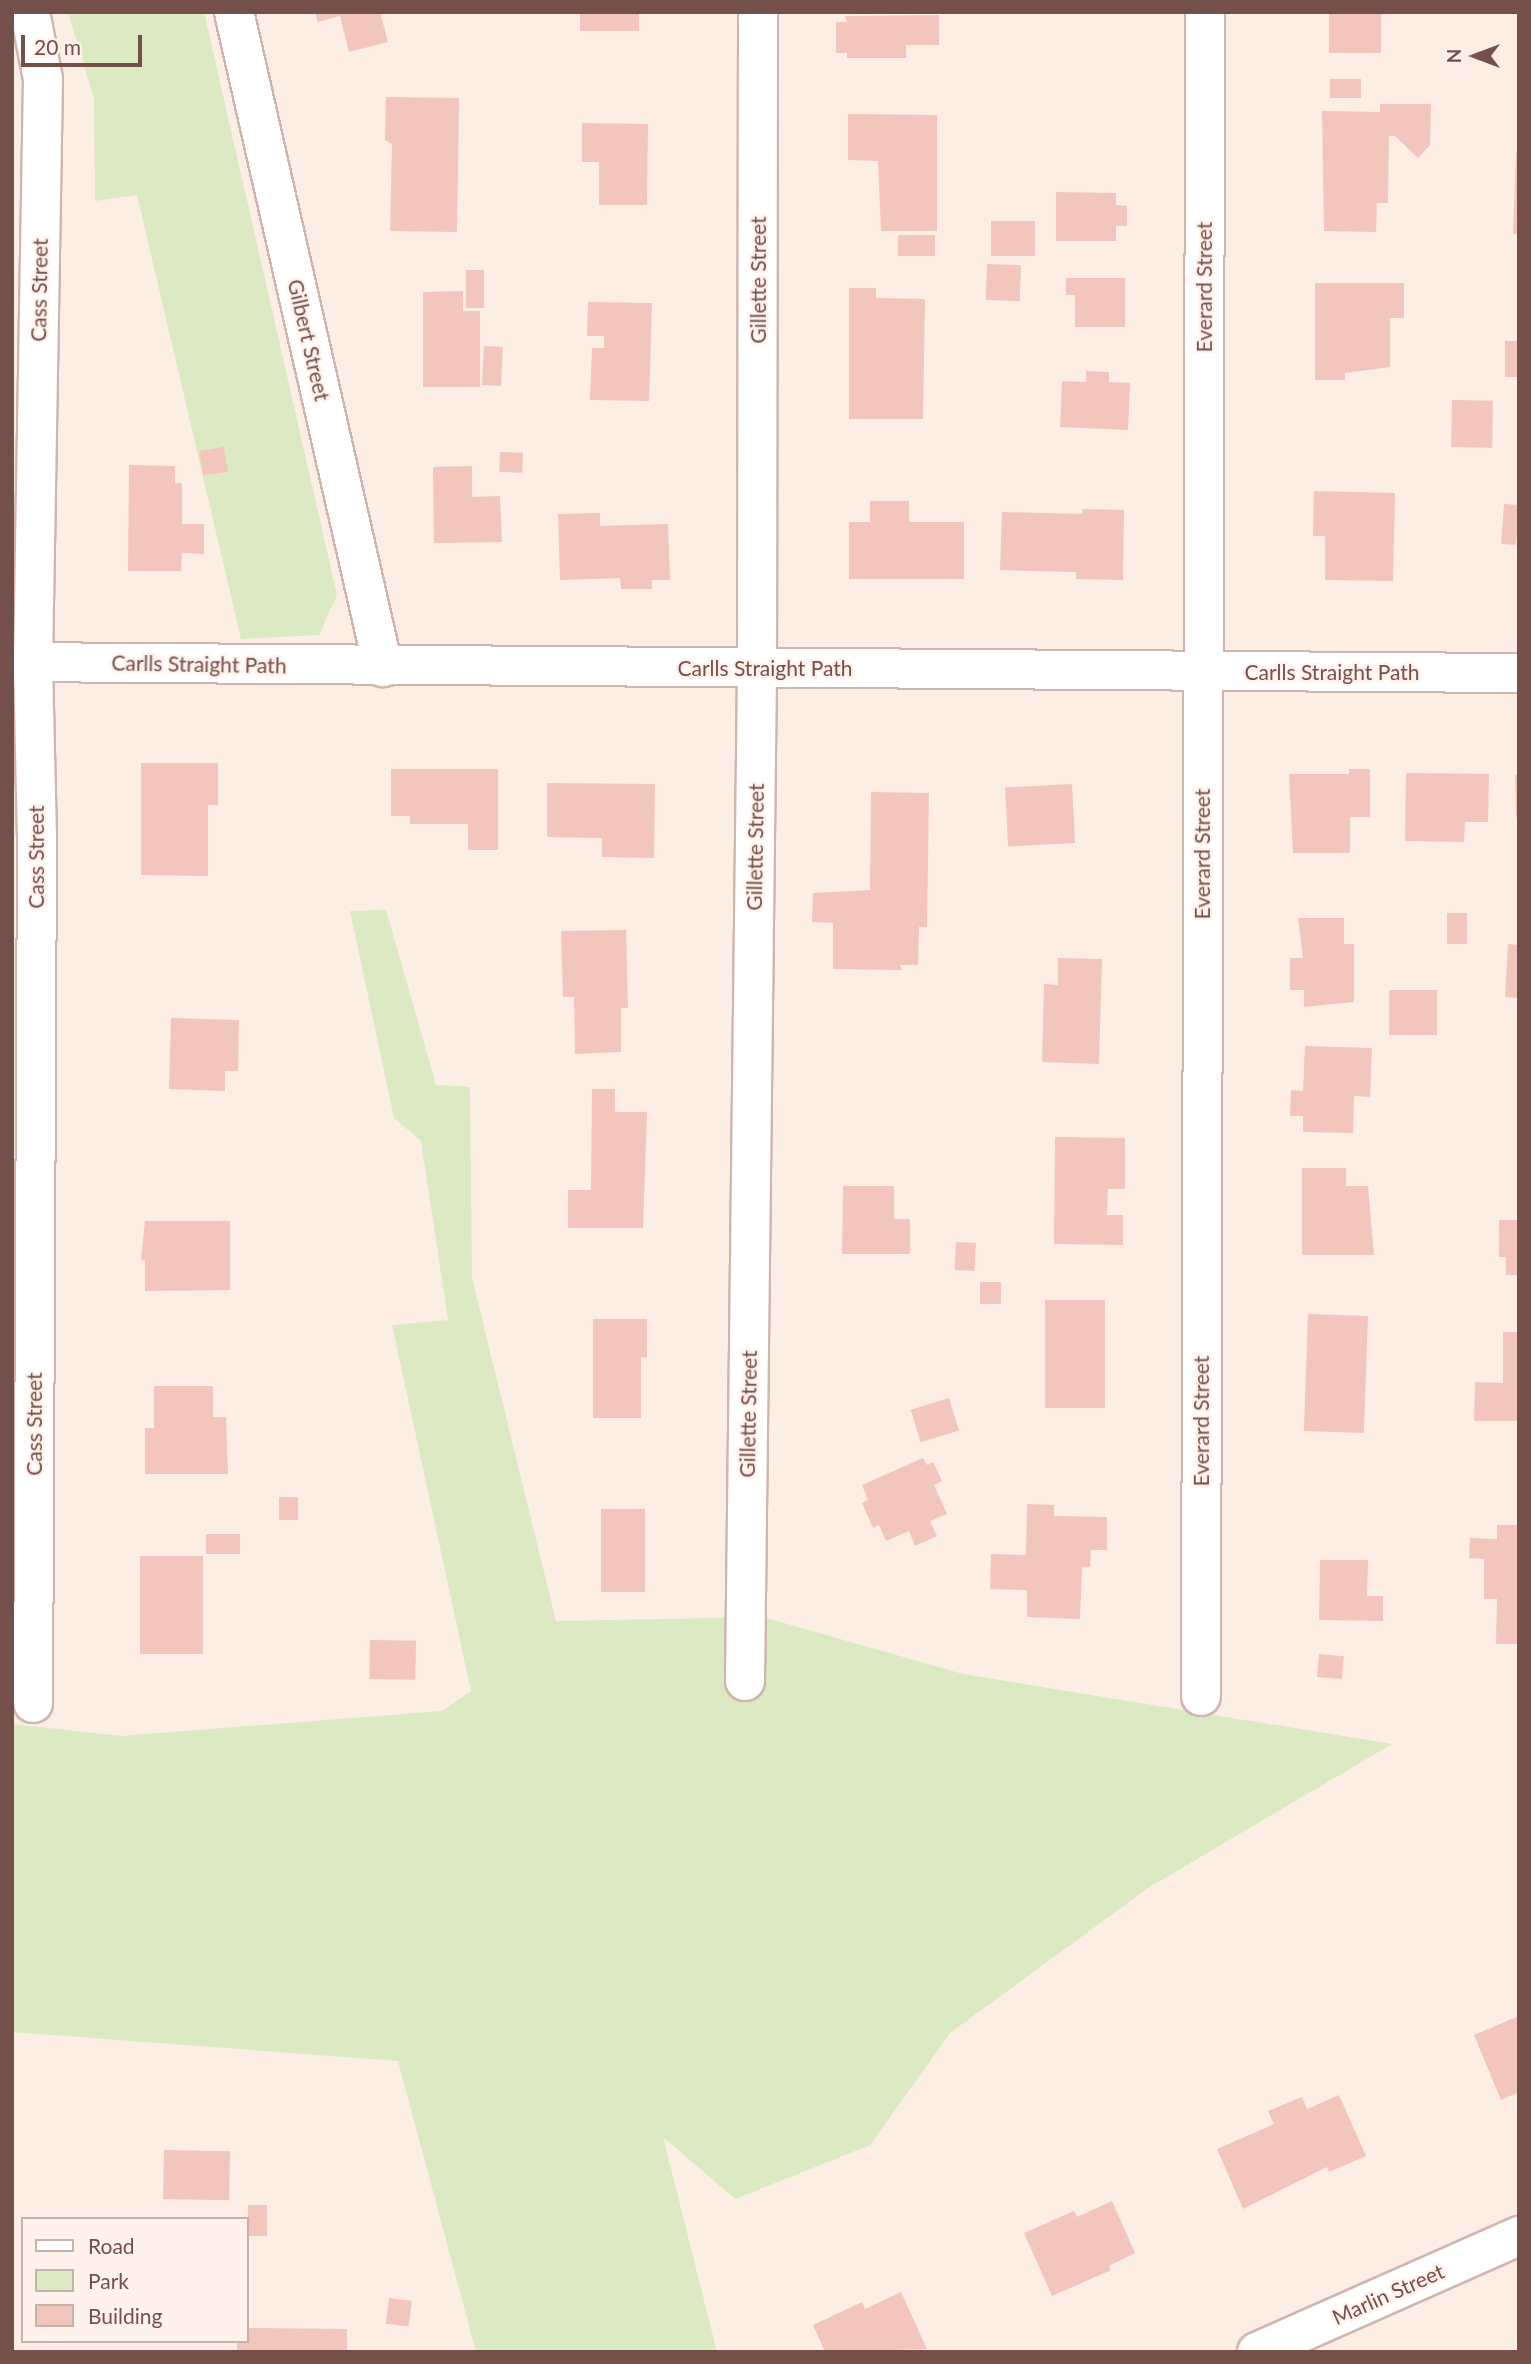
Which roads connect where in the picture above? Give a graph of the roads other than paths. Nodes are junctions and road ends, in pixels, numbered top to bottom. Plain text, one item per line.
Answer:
1 (30, 12) edge
2 (234, 12) edge
3 (758, 12) edge
4 (1205, 12) edge
5 (22, 662) edge
6 (383, 667) junction
7 (757, 668) junction
8 (1203, 671) junction
9 (1519, 673) edge
10 (745, 1681) dead end
11 (1200, 1696) dead end
12 (33, 1703) dead end
13 (1519, 2236) edge
14 (1257, 2352) edge

1 - 5 street, Cass Street
2 - 6 street, Gilbert Street
3 - 7 street, Gillette Street
4 - 8 street, Everard Street
5 - 6 street, Carlls Straight Path
5 - 12 street, Cass Street
6 - 7 street, Carlls Straight Path
7 - 8 street, Carlls Straight Path
7 - 10 street, Gillette Street
8 - 9 street, Carlls Straight Path
8 - 11 street, Everard Street
13 - 14 street, Marlin Street

